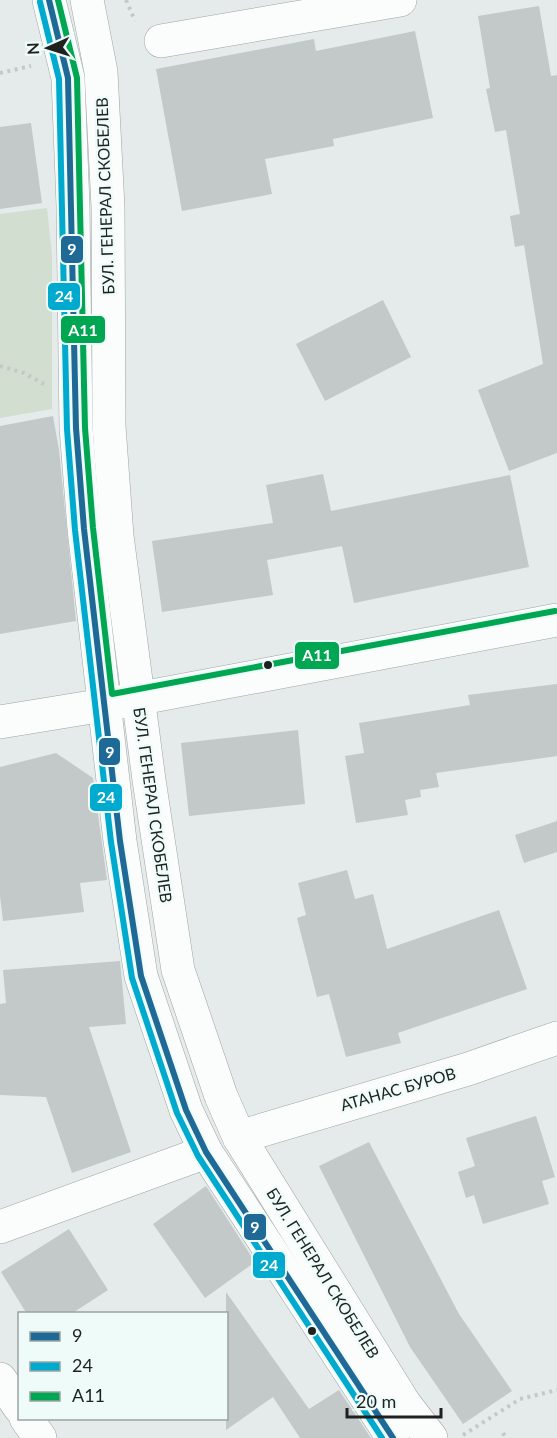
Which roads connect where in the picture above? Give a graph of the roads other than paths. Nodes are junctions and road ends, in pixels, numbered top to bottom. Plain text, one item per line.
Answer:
1 (49, 0) edge
2 (87, 0) edge
3 (400, 0) edge
4 (161, 41) dead end
5 (557, 620) edge
6 (138, 699) junction
7 (104, 705) junction
8 (0, 722) edge
9 (557, 1038) edge
10 (238, 1137) junction
11 (206, 1152) junction
12 (0, 1227) edge
13 (0, 1379) edge
14 (18, 1405) edge
15 (28, 1420) edge
16 (40, 1438) edge
17 (393, 1438) edge
18 (431, 1438) edge

1 - 7 main road, БУЛ. ГЕНЕРАЛ СКОБЕЛЕВ
2 - 6 main road, БУЛ. ГЕНЕРАЛ СКОБЕЛЕВ
3 - 4 main road
5 - 6 main road
6 - 7 main road
6 - 10 main road, БУЛ. ГЕНЕРАЛ СКОБЕЛЕВ
7 - 8 main road
7 - 11 main road, БУЛ. ГЕНЕРАЛ СКОБЕЛЕВ
9 - 10 main road, АТАНАС БУРОВ
10 - 18 main road, БУЛ. ГЕНЕРАЛ СКОБЕЛЕВ
11 - 12 main road
11 - 17 main road, БУЛ. ГЕНЕРАЛ СКОБЕЛЕВ
13 - 14 main road
15 - 16 main road

